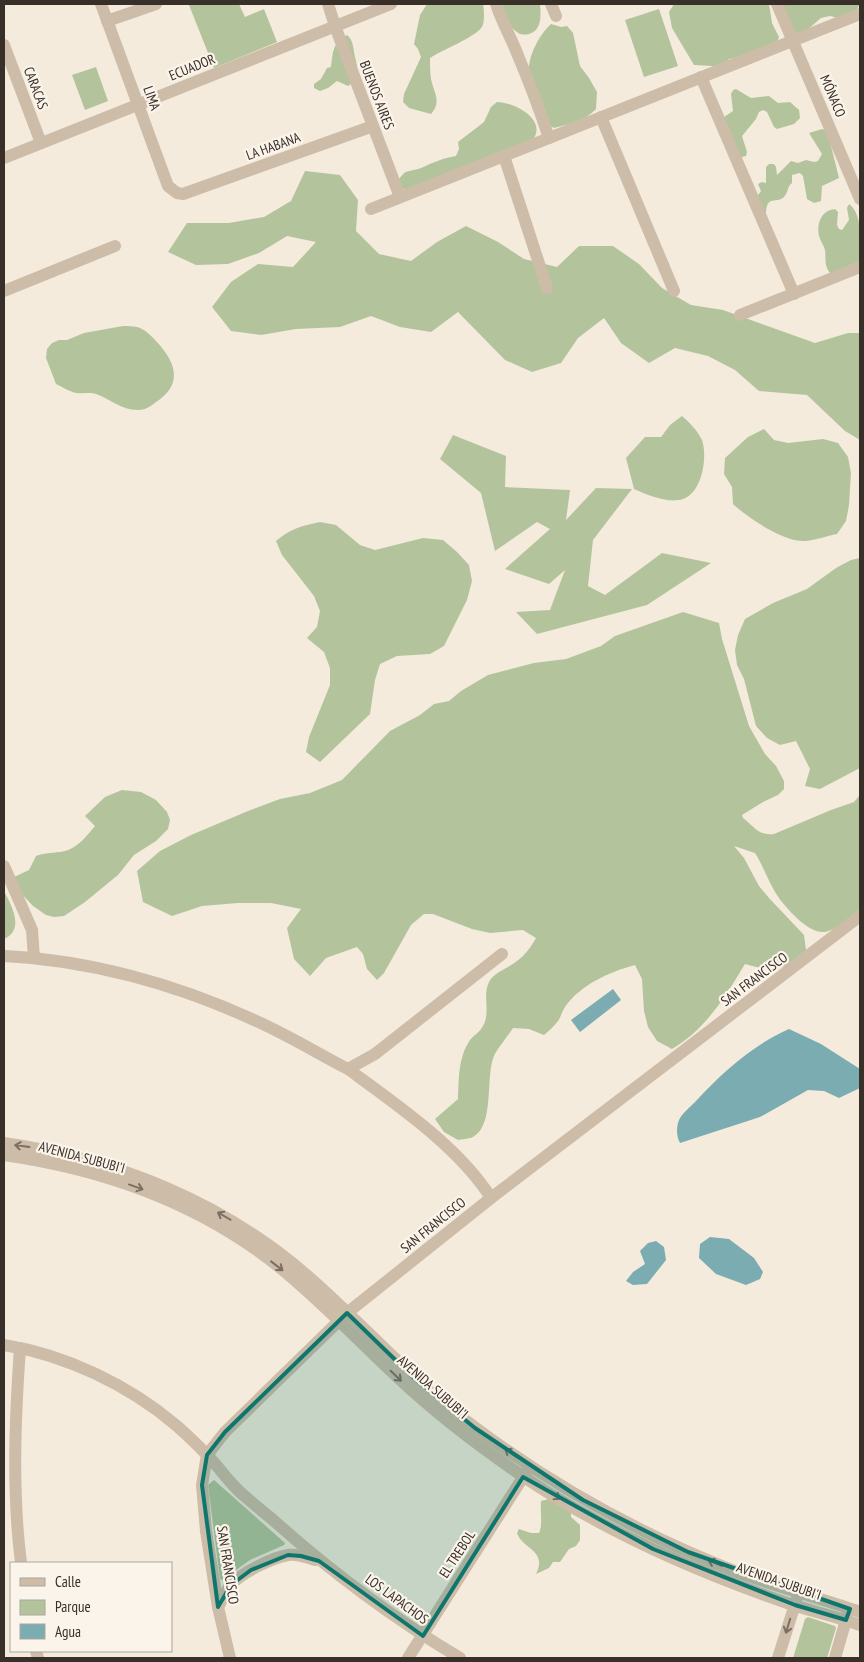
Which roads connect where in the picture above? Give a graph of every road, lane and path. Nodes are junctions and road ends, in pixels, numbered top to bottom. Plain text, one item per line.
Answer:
1 (101, 4) edge
2 (156, 4) edge
3 (328, 4) edge
4 (391, 4) edge
5 (496, 4) edge
6 (551, 4) edge
7 (777, 4) edge
8 (860, 14) edge
9 (556, 16) dead end
10 (107, 21) junction
11 (335, 26) junction
12 (793, 41) junction
13 (4, 45) edge
14 (701, 77) junction
15 (139, 104) junction
16 (600, 117) junction
17 (373, 126) junction
18 (549, 138) junction
19 (41, 143) junction
20 (504, 156) junction
21 (4, 158) edge
22 (183, 194) joint
23 (400, 197) junction
24 (860, 199) edge
25 (370, 209) dead end
26 (115, 246) dead end
27 (860, 267) edge
28 (547, 288) dead end
29 (674, 290) dead end
30 (4, 291) edge
31 (794, 294) junction
32 (740, 314) dead end
33 (4, 866) edge
34 (860, 916) edge
35 (502, 954) dead end
36 (4, 956) edge
37 (34, 958) junction
38 (348, 1069) junction
39 (4, 1143) edge
40 (4, 1155) edge
41 (490, 1198) junction
42 (343, 1317) junction
43 (4, 1346) edge
44 (20, 1348) junction
45 (207, 1455) junction
46 (527, 1471) junction
47 (319, 1561) junction
48 (21, 1562) edge
49 (796, 1599) junction
50 (218, 1607) junction
51 (852, 1614) edge
52 (860, 1625) edge
53 (423, 1636) junction
54 (230, 1658) edge
55 (408, 1658) edge
56 (460, 1658) edge
57 (778, 1658) edge
58 (834, 1658) edge

1 - 10 street, LIMA
2 - 10 street
3 - 11 street, BUENOS AIRES
4 - 11 street, ECUADOR
5 - 18 street
6 - 9 street
7 - 12 street, MÓNACO
8 - 12 street
10 - 15 street, LIMA
11 - 15 street, ECUADOR
11 - 17 street, BUENOS AIRES
12 - 14 street
12 - 24 street, MÓNACO
13 - 19 street, CARACAS
14 - 16 street
14 - 31 street
15 - 19 street, ECUADOR
15 - 22 street, LIMA
16 - 18 street
16 - 29 street
17 - 22 street, LA HABANA
17 - 23 street, BUENOS AIRES
18 - 20 street
19 - 21 street, ECUADOR
20 - 23 street
20 - 28 street
23 - 25 street
26 - 30 street
27 - 31 street
31 - 32 street
33 - 37 street
34 - 41 street, SAN FRANCISCO
35 - 38 street
36 - 37 street
37 - 38 street
38 - 41 street
42 -> 39 street, AVENIDA SUBUBI'I
40 -> 42 street, AVENIDA SUBUBI'I
41 - 42 street, SAN FRANCISCO
42 - 45 street, SAN FRANCISCO
42 - 46 street, AVENIDA SUBUBI'I
43 - 44 street, LOS LAPACHOS
44 - 45 street, LOS LAPACHOS
44 - 48 street
45 - 47 street, LOS LAPACHOS
45 - 50 street, SAN FRANCISCO
46 - 49 street, AVENIDA SUBUBI'I
46 - 53 street, EL TREBOL
47 - 50 street
47 - 53 street, LOS LAPACHOS
49 - 51 street, AVENIDA SUBUBI'I
49 -> 57 street
50 - 54 street, SAN FRANCISCO
51 - 52 street, AVENIDA SUBUBI'I
51 - 58 street
53 - 55 street, EL TREBOL
53 - 56 street, LOS LAPACHOS

